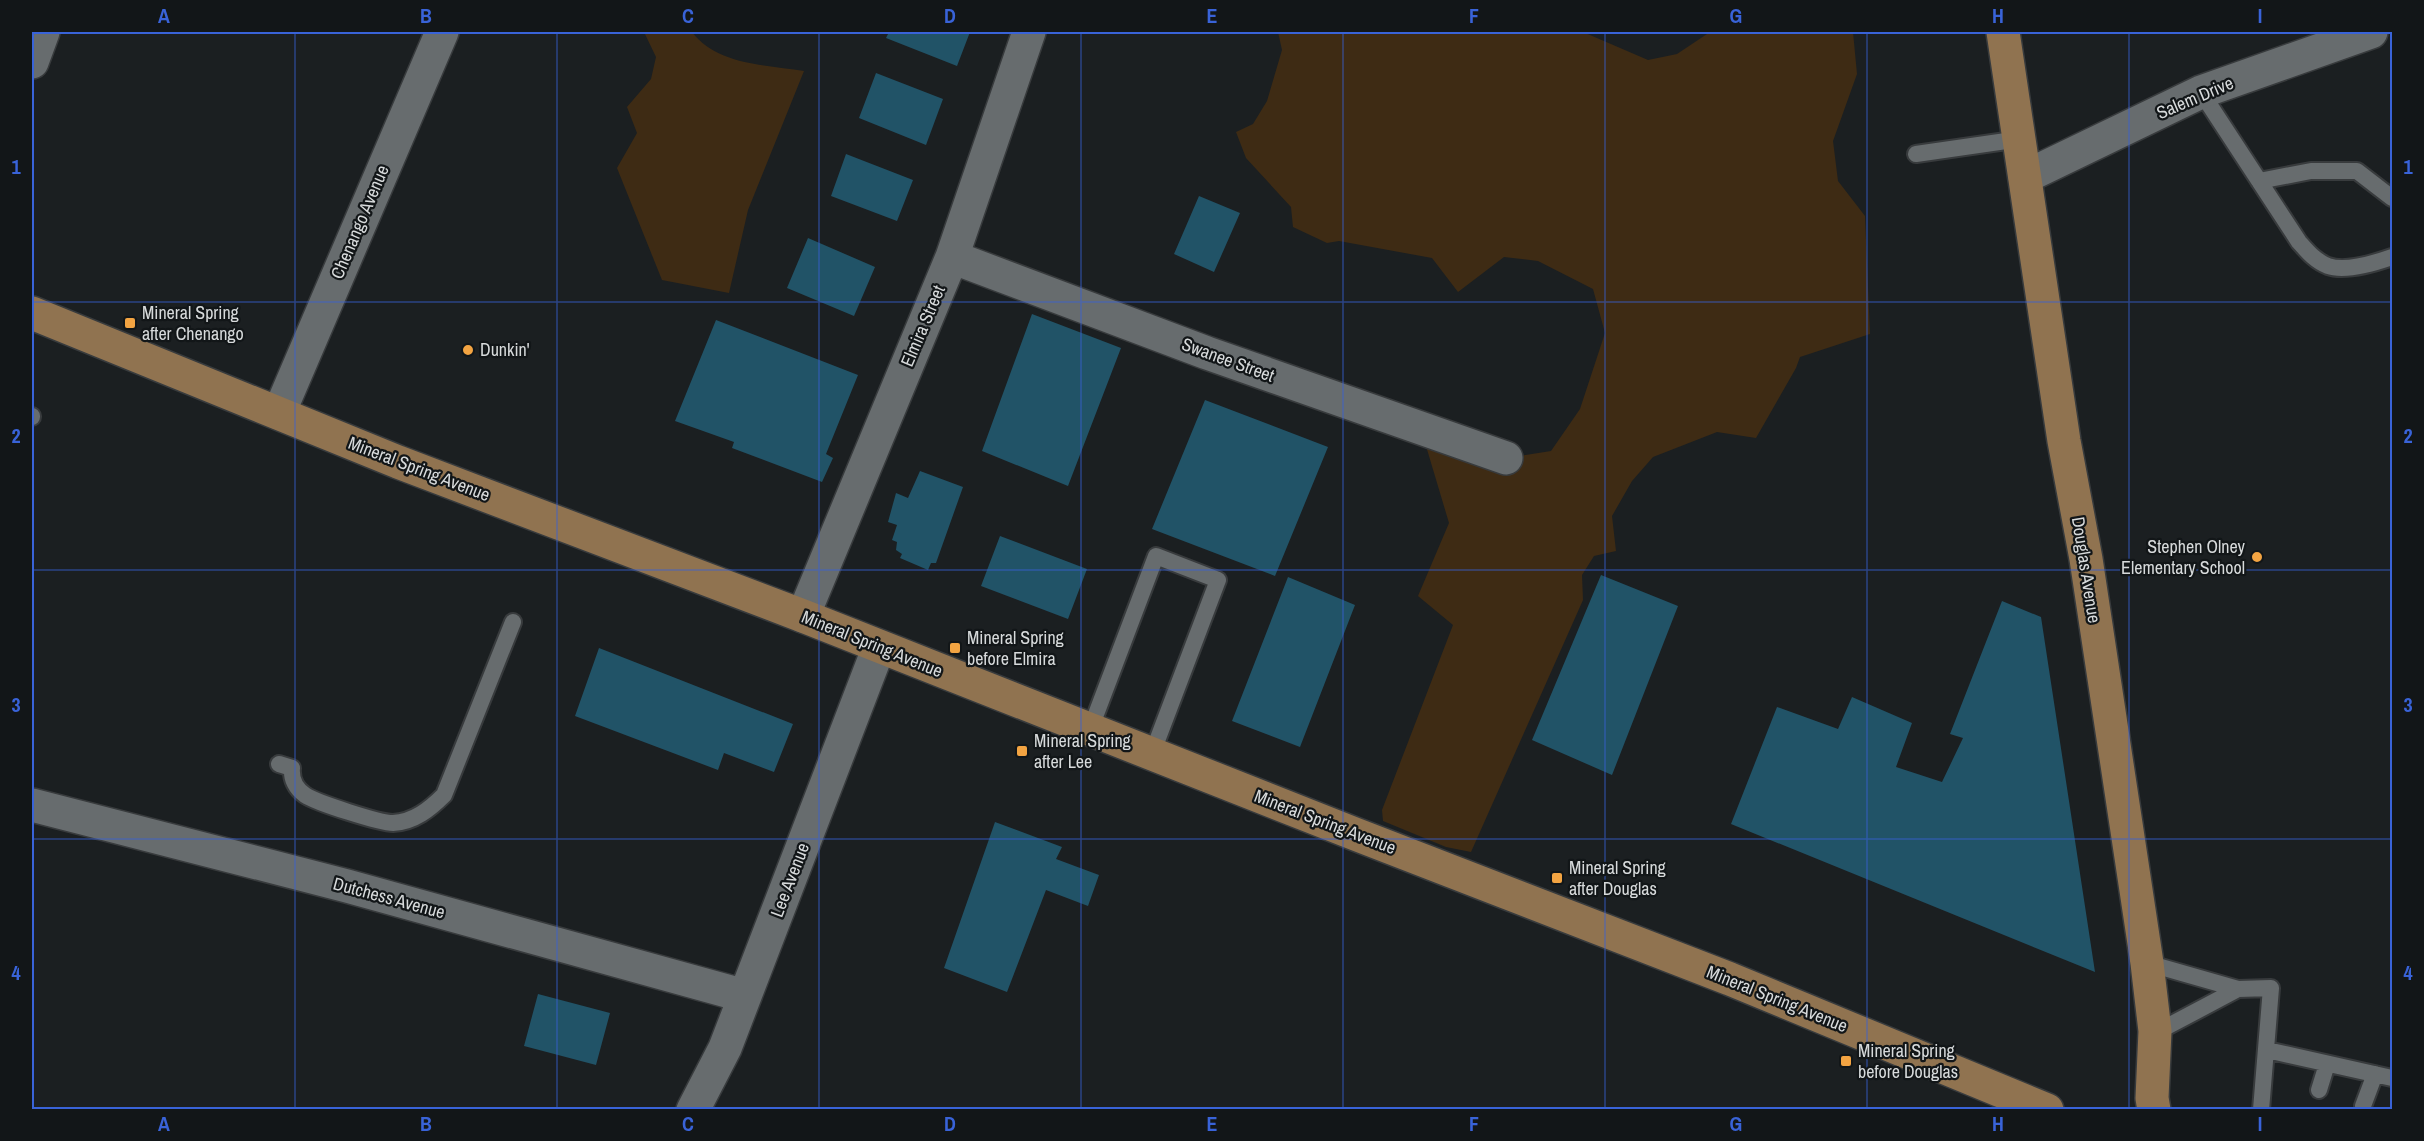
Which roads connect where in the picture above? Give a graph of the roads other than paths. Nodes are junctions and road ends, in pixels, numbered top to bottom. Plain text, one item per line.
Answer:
1 (43, 32) edge
2 (442, 32) edge
3 (1029, 32) edge
4 (2002, 32) edge
5 (2371, 32) edge
6 (32, 62) edge
7 (2201, 92) junction
8 (2020, 139) junction
9 (1916, 154) dead end
10 (2025, 177) junction
11 (2259, 181) junction
12 (2392, 198) edge
13 (952, 257) junction
14 (2392, 257) edge
15 (32, 313) edge
16 (279, 413) junction
17 (1506, 458) dead end
18 (802, 616) junction
19 (513, 622) dead end
20 (879, 647) junction
21 (1090, 730) junction
22 (1152, 754) junction
23 (279, 764) dead end
24 (32, 805) edge
25 (2147, 963) junction
26 (2238, 989) junction
27 (745, 996) junction
28 (2155, 1033) junction
29 (2267, 1050) junction
30 (2327, 1064) junction
31 (2375, 1074) junction
32 (2392, 1078) edge
33 (2319, 1090) dead end
34 (2363, 1106) dead end
35 (693, 1110) edge
36 (2047, 1110) edge
37 (2154, 1110) edge
38 (2261, 1110) edge

1 - 6 street
2 - 16 street, Chenango Avenue
3 - 13 street, Elmira Street
4 - 8 main road, Douglas Avenue
5 - 7 street, Salem Drive
7 - 10 street, Salem Drive
7 - 11 lane
8 - 9 lane
8 - 10 main road, Douglas Avenue
10 - 25 main road, Douglas Avenue
11 - 12 lane
11 - 14 lane
13 - 17 street, Swanee Street
13 - 18 street, Elmira Street
15 - 16 main road, Mineral Spring Avenue
16 - 18 main road, Mineral Spring Avenue
18 - 20 main road, Mineral Spring Avenue
19 - 23 lane
20 - 21 main road, Mineral Spring Avenue
20 - 27 street, Lee Avenue
21 - 22 main road, Mineral Spring Avenue
21 - 22 lane
22 - 36 main road, Mineral Spring Avenue
24 - 27 street, Dutchess Avenue
25 - 26 lane
25 - 28 main road, Douglas Avenue
26 - 28 lane
26 - 29 lane
27 - 35 street, Lee Avenue
28 - 37 main road, Douglas Avenue
29 - 30 lane
29 - 38 lane
30 - 31 lane
30 - 33 lane
31 - 32 lane
31 - 34 lane

